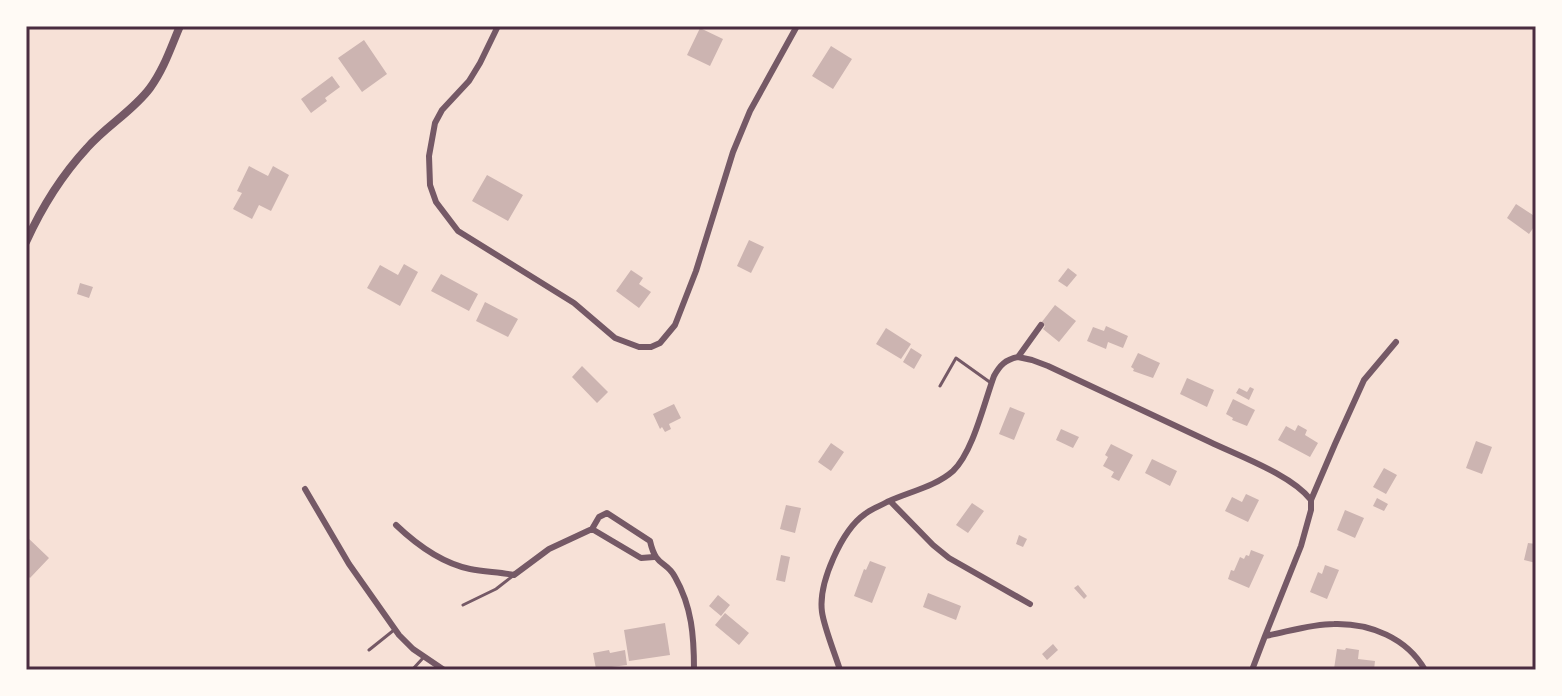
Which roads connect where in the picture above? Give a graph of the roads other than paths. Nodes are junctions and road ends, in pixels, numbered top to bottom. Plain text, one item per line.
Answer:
1 (180, 26) edge
2 (498, 26) edge
3 (797, 26) edge
4 (26, 242) edge
5 (1041, 325) dead end
6 (1396, 342) dead end
7 (1018, 357) junction
8 (991, 383) junction
9 (940, 386) dead end
10 (305, 489) dead end
11 (1311, 500) junction
12 (890, 501) junction
13 (396, 525) dead end
14 (592, 529) junction
15 (654, 557) junction
16 (514, 575) junction
17 (1030, 604) dead end
18 (463, 605) dead end
19 (395, 629) junction
20 (1265, 636) junction
21 (369, 650) dead end
22 (424, 656) junction
23 (412, 670) edge
24 (444, 670) edge
25 (694, 670) edge
26 (840, 670) edge
27 (1252, 670) edge
28 (1425, 670) edge

1 - 4 street
2 - 3 street
5 - 7 street
6 - 11 street
7 - 8 street
7 - 11 street
8 - 9 lane
8 - 12 street
10 - 19 street
11 - 20 street
12 - 17 street
12 - 26 street
13 - 16 street
14 - 15 street
14 - 15 street
14 - 16 street
15 - 25 street
16 - 18 lane
19 - 21 lane
19 - 22 street
20 - 27 street
20 - 28 street
22 - 23 lane
22 - 24 street

